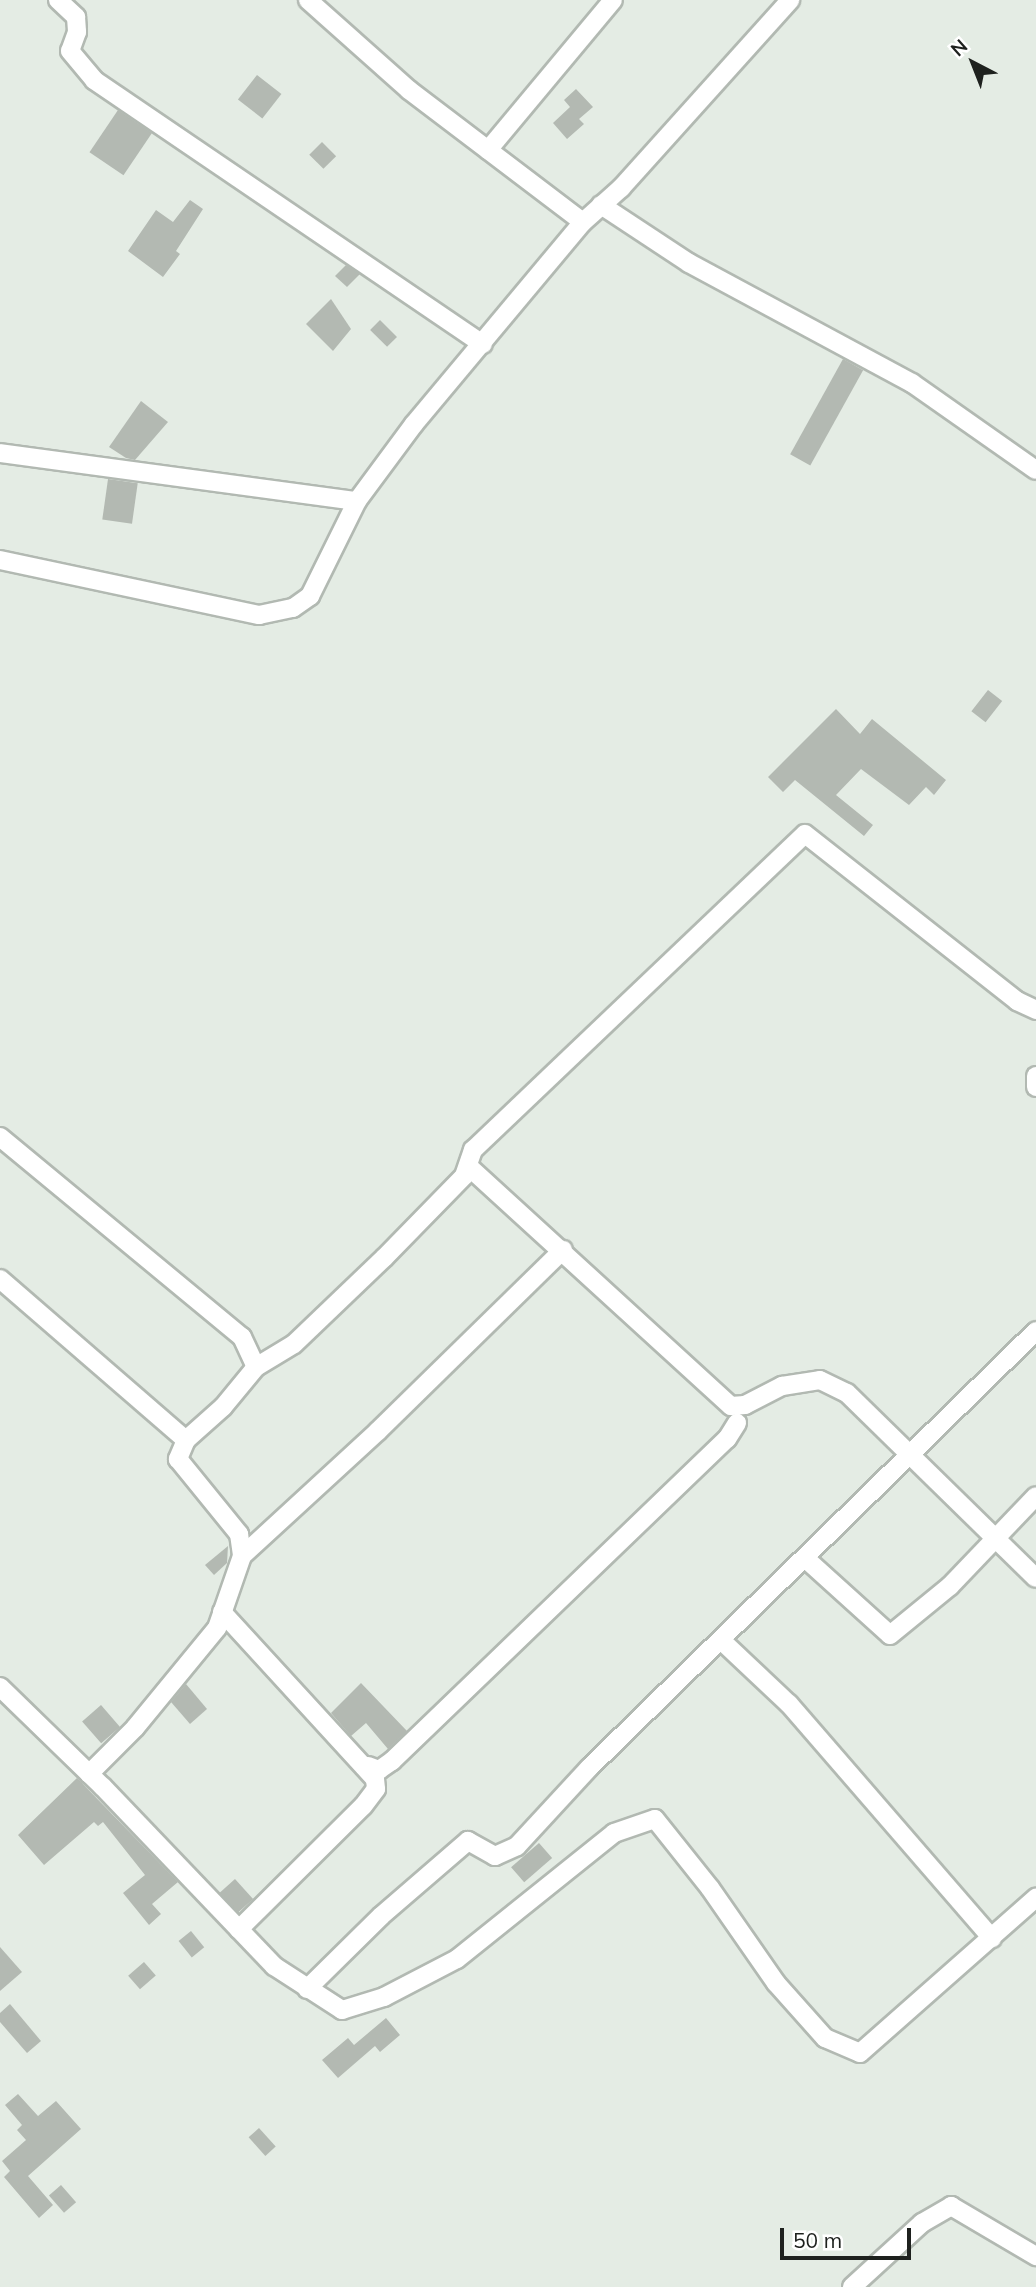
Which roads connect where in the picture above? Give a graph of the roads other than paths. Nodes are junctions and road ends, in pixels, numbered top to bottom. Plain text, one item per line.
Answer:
1 (58, 0) edge
2 (308, 0) edge
3 (613, 0) edge
4 (790, 0) edge
5 (488, 150) junction
6 (601, 205) junction
7 (583, 222) junction
8 (483, 344) junction
9 (0, 453) edge
10 (1036, 470) edge
11 (357, 501) junction
12 (0, 560) edge
13 (1036, 1010) edge
14 (1036, 1076) edge
15 (1036, 1087) edge
16 (0, 1137) edge
17 (468, 1166) junction
18 (563, 1250) junction
19 (0, 1279) edge
20 (1036, 1331) edge
21 (256, 1367) junction
22 (737, 1423) dead end
23 (186, 1440) junction
24 (914, 1455) junction
25 (1036, 1496) edge
26 (995, 1542) junction
27 (242, 1556) junction
28 (806, 1559) junction
29 (1036, 1578) edge
30 (222, 1612) junction
31 (721, 1640) junction
32 (0, 1687) edge
33 (368, 1766) junction
34 (89, 1774) junction
35 (1036, 1898) edge
36 (239, 1929) junction
37 (992, 1938) junction
38 (307, 1989) junction
39 (1036, 2256) edge
40 (852, 2287) edge

1 - 8 street
2 - 5 street
3 - 5 street
4 - 6 street
5 - 7 street
6 - 7 street
6 - 10 street
7 - 8 street
8 - 11 street
9 - 11 street
11 - 12 street
13 - 17 street
14 - 15 street
16 - 21 street
17 - 18 street
17 - 21 street
18 - 24 street
18 - 27 street
19 - 23 street
20 - 24 street
21 - 23 street
22 - 33 street
23 - 27 street
24 - 26 street
24 - 28 street
25 - 26 street
26 - 28 street
26 - 29 street
27 - 30 street
28 - 31 street
30 - 33 street
30 - 34 street
31 - 37 street
31 - 38 street
32 - 34 street
33 - 36 street
34 - 36 street
35 - 37 street
36 - 38 street
37 - 38 street
39 - 40 street

